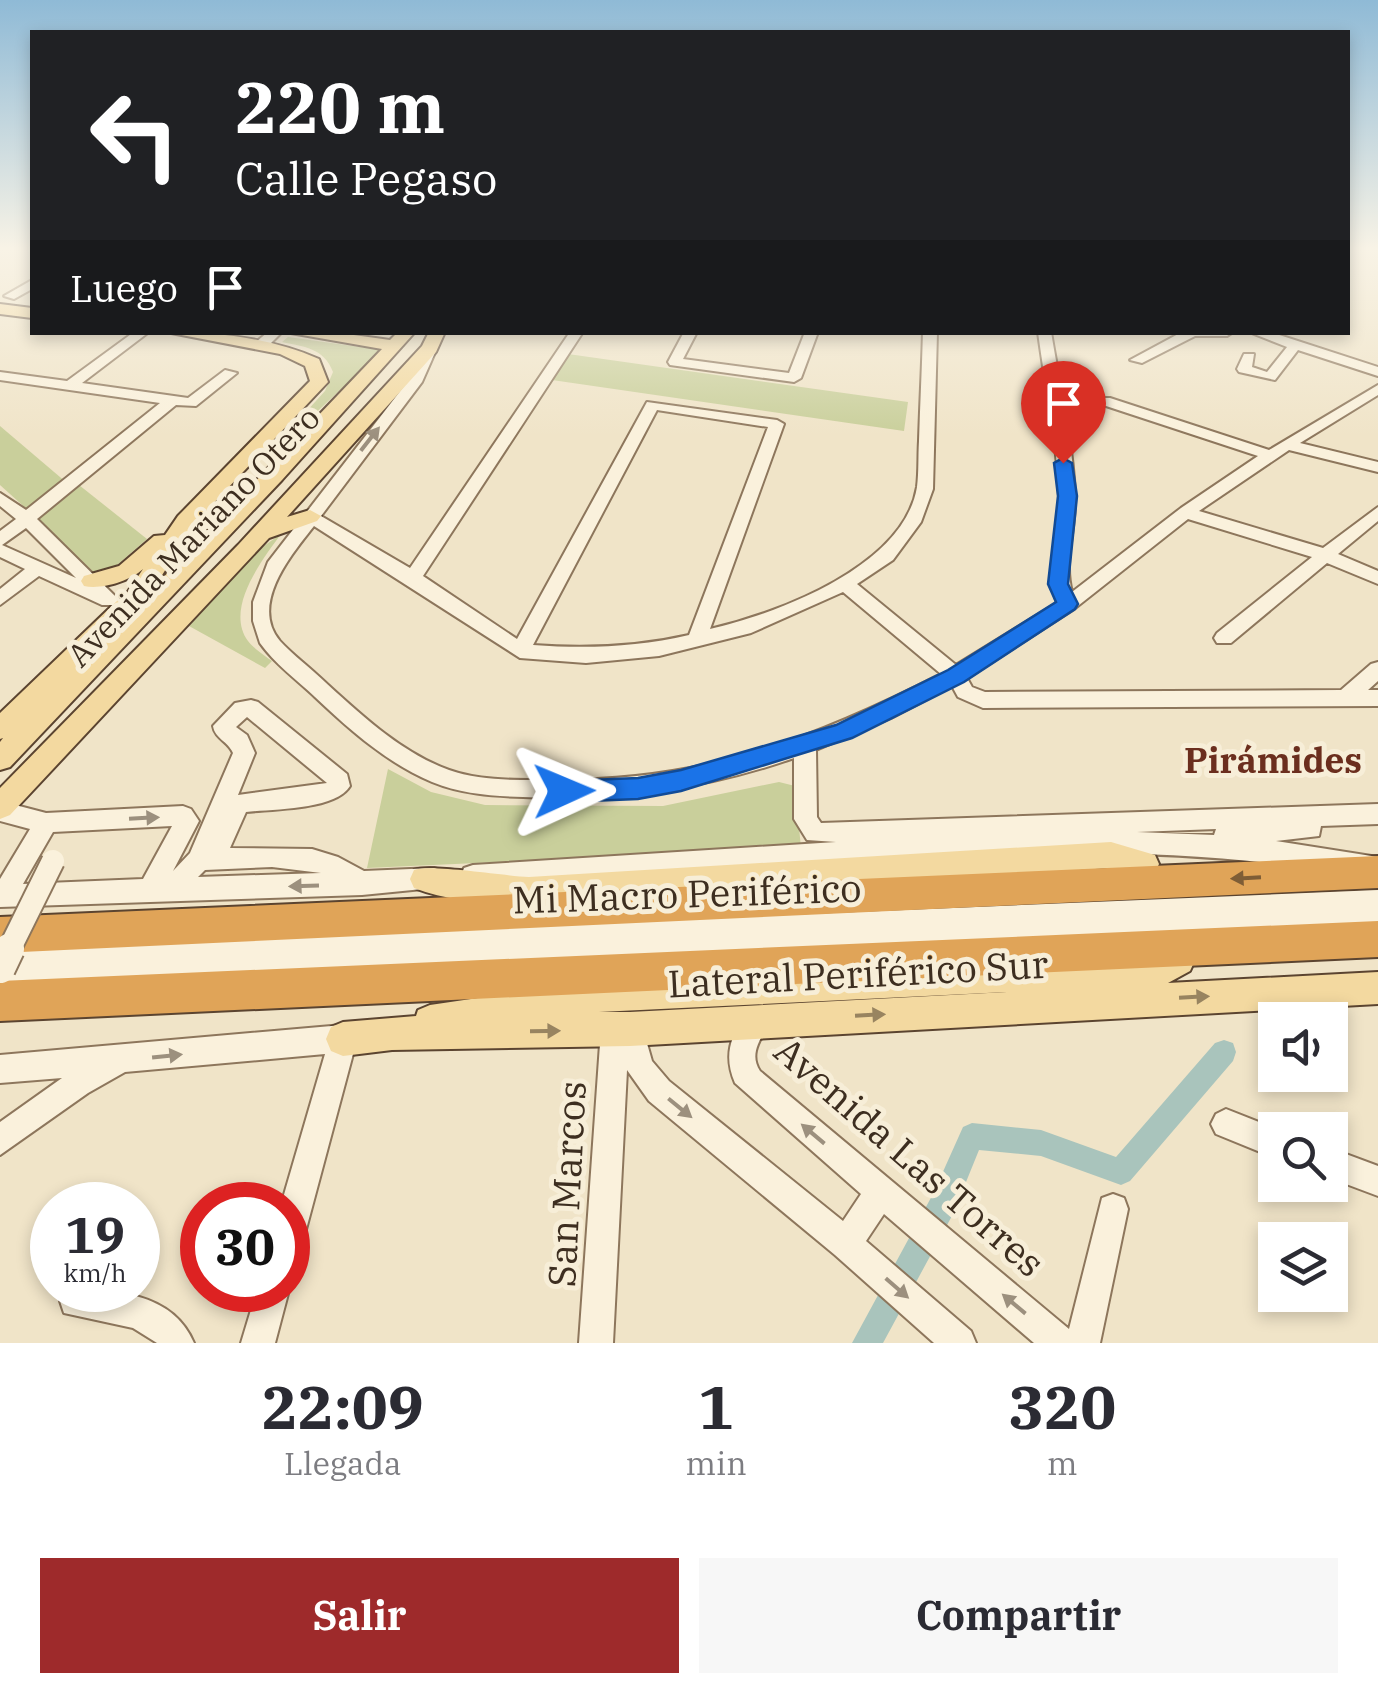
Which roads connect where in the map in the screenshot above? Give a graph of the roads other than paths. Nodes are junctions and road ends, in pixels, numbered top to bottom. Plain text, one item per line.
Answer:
1 (139, 335) edge
2 (215, 335) edge
3 (575, 335) edge
4 (690, 335) edge
5 (811, 335) edge
6 (930, 335) edge
7 (1044, 335) edge
8 (1187, 335) edge
9 (1263, 335) edge
10 (340, 336) edge
11 (434, 338) edge
12 (269, 339) edge
13 (400, 339) edge
14 (1294, 346) junction
15 (1249, 357) dead end
16 (1137, 360) dead end
17 (374, 368) junction
18 (1378, 372) edge
19 (230, 373) dead end
20 (0, 376) edge
21 (69, 386) junction
22 (1378, 389) edge
23 (172, 401) junction
24 (1106, 401) dead end
25 (308, 426) junction
26 (1287, 445) junction
27 (252, 452) junction
28 (1269, 455) junction
29 (1378, 467) edge
30 (284, 477) junction
31 (0, 498) edge
32 (1378, 512) edge
33 (1186, 513) junction
34 (310, 516) junction
35 (27, 519) junction
36 (185, 521) junction
37 (2, 550) edge
38 (246, 550) junction
39 (1323, 554) junction
40 (37, 568) junction
41 (413, 578) junction
42 (1378, 578) edge
43 (92, 581) junction
44 (846, 584) junction
45 (0, 599) edge
46 (124, 601) junction
47 (1067, 604) junction
48 (1224, 638) dead end
49 (697, 640) junction
50 (520, 651) junction
51 (1378, 669) edge
52 (956, 676) junction
53 (1345, 698) junction
54 (1378, 698) edge
55 (0, 730) edge
56 (804, 746) junction
57 (0, 760) edge
58 (12, 784) edge
59 (0, 806) edge
60 (1378, 814) edge
61 (46, 823) junction
62 (1378, 824) edge
63 (1145, 852) junction
64 (207, 859) junction
65 (53, 862) dead end
66 (1378, 870) edge
67 (426, 879) joint
68 (362, 884) junction
69 (159, 891) junction
70 (2, 896) edge
71 (1378, 901) edge
72 (1378, 919) edge
73 (0, 936) edge
74 (1378, 939) edge
75 (0, 960) edge
76 (1179, 960) dead end
77 (0, 968) edge
78 (0, 976) edge
79 (1378, 988) edge
80 (0, 1000) edge
81 (756, 1020) junction
82 (622, 1029) junction
83 (392, 1033) junction
84 (343, 1039) junction
85 (119, 1061) junction
86 (0, 1069) edge
87 (1226, 1124) dead end
88 (1258, 1136) edge
89 (0, 1140) edge
90 (1348, 1170) edge
91 (1378, 1181) edge
92 (303, 1182) edge
93 (885, 1194) junction
94 (1113, 1208) dead end
95 (852, 1248) junction
96 (123, 1312) edge
97 (266, 1312) edge
98 (948, 1333) edge
99 (177, 1343) edge
100 (258, 1343) edge
101 (596, 1343) edge
102 (1060, 1343) edge
103 (1083, 1343) edge

1 - 21 street
2 - 12 main road
3 - 41 street
4 - 5 street
6 - 44 street
7 - 47 street
8 - 16 street
9 - 14 street
10 - 13 main road
11 - 30 main road, Avenida Mariano Otero
34 -> 11 street
11 - 38 main road
12 - 27 main road
13 - 17 main road, Avenida Mariano Otero
14 - 15 street
14 - 18 street
17 - 25 main road
17 - 30 main road, Avenida Mariano Otero
19 - 23 street
20 - 21 street
21 - 23 street
22 - 26 street
23 - 35 street
24 - 28 street
25 - 27 main road
25 - 46 main road
26 - 28 street
26 - 29 street
27 - 36 main road
28 - 33 street
30 - 57 main road, Avenida Mariano Otero
30 - 58 main road, Avenida Mariano Otero
31 - 35 street
32 - 39 street
33 - 39 street
33 - 47 street
34 - 38 main road
34 - 41 street
34 - 56 street
35 - 37 street
35 - 43 street
36 - 43 main road
36 - 46 main road
37 - 40 street
38 - 58 main road
39 - 42 street
39 - 48 street
40 - 45 street
40 - 46 street
41 - 50 street
43 - 46 street
44 - 49 street
44 - 52 street
46 - 55 main road
47 - 52 street
49 - 50 street
49 - 50 street
51 - 53 street
52 - 53 street
52 - 56 street
53 - 54 street
56 - 60 street
58 - 59 main road
59 - 61 street
61 -> 69 street
61 - 70 street
62 - 63 street
63 - 66 street
63 - 67 main road
64 - 64 street
64 - 68 street
64 - 69 street
65 - 77 street, bridge
66 -> 73 highway
67 - 68 street
68 -> 69 street
69 - 70 street
71 - 75 street, Mi Macro Periférico
72 - 78 street, Mi Macro Periférico
74 - 80 highway
76 - 83 main road
81 -> 79 main road, Lateral Periférico Sur
81 - 82 main road, Lateral Periférico Sur
93 -> 81 street, Avenida Las Torres
83 -> 82 main road, Lateral Periférico Sur
82 -> 95 street
82 - 101 street, San Marcos
83 - 84 main road, Lateral Periférico Sur
85 -> 84 street
84 - 92 street
85 - 86 street
85 - 89 street
87 - 88 street
90 - 91 street
93 - 95 street
102 -> 93 street, Avenida Las Torres
94 - 103 street
95 -> 98 street
96 - 99 street
97 - 100 street

